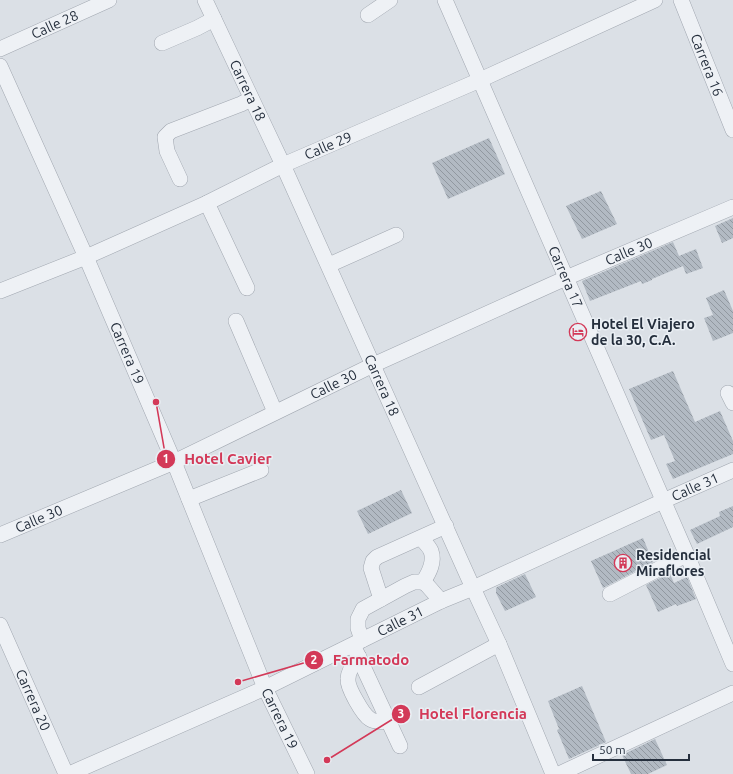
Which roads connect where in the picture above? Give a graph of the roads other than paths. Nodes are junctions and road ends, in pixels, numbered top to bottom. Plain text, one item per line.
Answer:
1 (109, 0) edge
2 (205, 0) edge
3 (390, 0) edge
4 (445, 0) edge
5 (655, 0) edge
6 (681, 0) edge
7 (368, 15) dead end
8 (214, 19) junction
9 (162, 42) dead end
10 (0, 49) edge
11 (0, 66) edge
12 (480, 80) junction
13 (251, 99) junction
14 (733, 130) edge
15 (284, 165) junction
16 (180, 179) dead end
17 (207, 202) junction
18 (733, 207) edge
19 (396, 235) dead end
20 (86, 257) junction
21 (329, 265) junction
22 (566, 278) junction
23 (247, 288) dead end
24 (0, 291) edge
25 (236, 321) dead end
26 (373, 365) junction
27 (275, 412) junction
28 (174, 462) junction
29 (261, 470) dead end
30 (733, 470) edge
31 (189, 499) junction
32 (663, 501) junction
33 (446, 526) junction
34 (0, 535) edge
35 (421, 538) junction
36 (687, 555) junction
37 (423, 582) junction
38 (473, 588) junction
39 (610, 594) dead end
40 (381, 599) junction
41 (441, 601) junction
42 (0, 625) edge
43 (499, 644) junction
44 (358, 647) junction
45 (733, 664) edge
46 (419, 687) dead end
47 (265, 688) junction
48 (733, 693) edge
49 (388, 721) junction
50 (400, 746) dead end
51 (67, 774) edge
52 (307, 774) edge
53 (553, 774) edge
54 (559, 774) edge

1 - 10 street, Calle 28
2 - 8 street, Carrera 18
3 - 7 street
4 - 12 street, Carrera 17
5 - 12 street, Calle 29
6 - 14 street, Carrera 16
8 - 9 street
8 - 13 street, Carrera 18
11 - 20 street, Carrera 19
12 - 15 street, Calle 29
12 - 22 street, Carrera 17
13 - 15 street, Carrera 18
13 - 16 street
15 - 17 street, Calle 29
15 - 21 street, Carrera 18
17 - 20 street, Calle 29
17 - 23 street
18 - 22 street, Calle 30
19 - 21 street
20 - 24 street, Calle 29
20 - 28 street, Carrera 19
21 - 26 street, Carrera 18
22 - 26 street, Calle 30
22 - 32 street, Carrera 17
25 - 27 street
26 - 27 street, Calle 30
26 - 33 street, Carrera 18
27 - 28 street, Calle 30
28 - 31 street, Carrera 19
28 - 34 street, Calle 30
29 - 31 street
30 - 32 street, Calle 31
31 - 47 street, Carrera 19
32 - 36 street, Carrera 17
32 - 38 street, Calle 31
33 - 35 street
33 - 38 street, Carrera 18
35 - 37 street
35 - 40 street
36 - 39 street
36 - 45 street, Carrera 17
37 - 40 street
37 - 41 street
38 - 41 street, Calle 31
38 - 43 street, Carrera 18
40 - 44 street
41 - 44 street, Calle 31
42 - 51 street, Carrera 20
43 - 46 street
43 - 53 street, Carrera 18
44 - 47 street, Calle 31
44 - 49 street
44 - 49 street
47 - 51 street, Calle 31
47 - 52 street, Carrera 19
48 - 54 street
49 - 50 street

